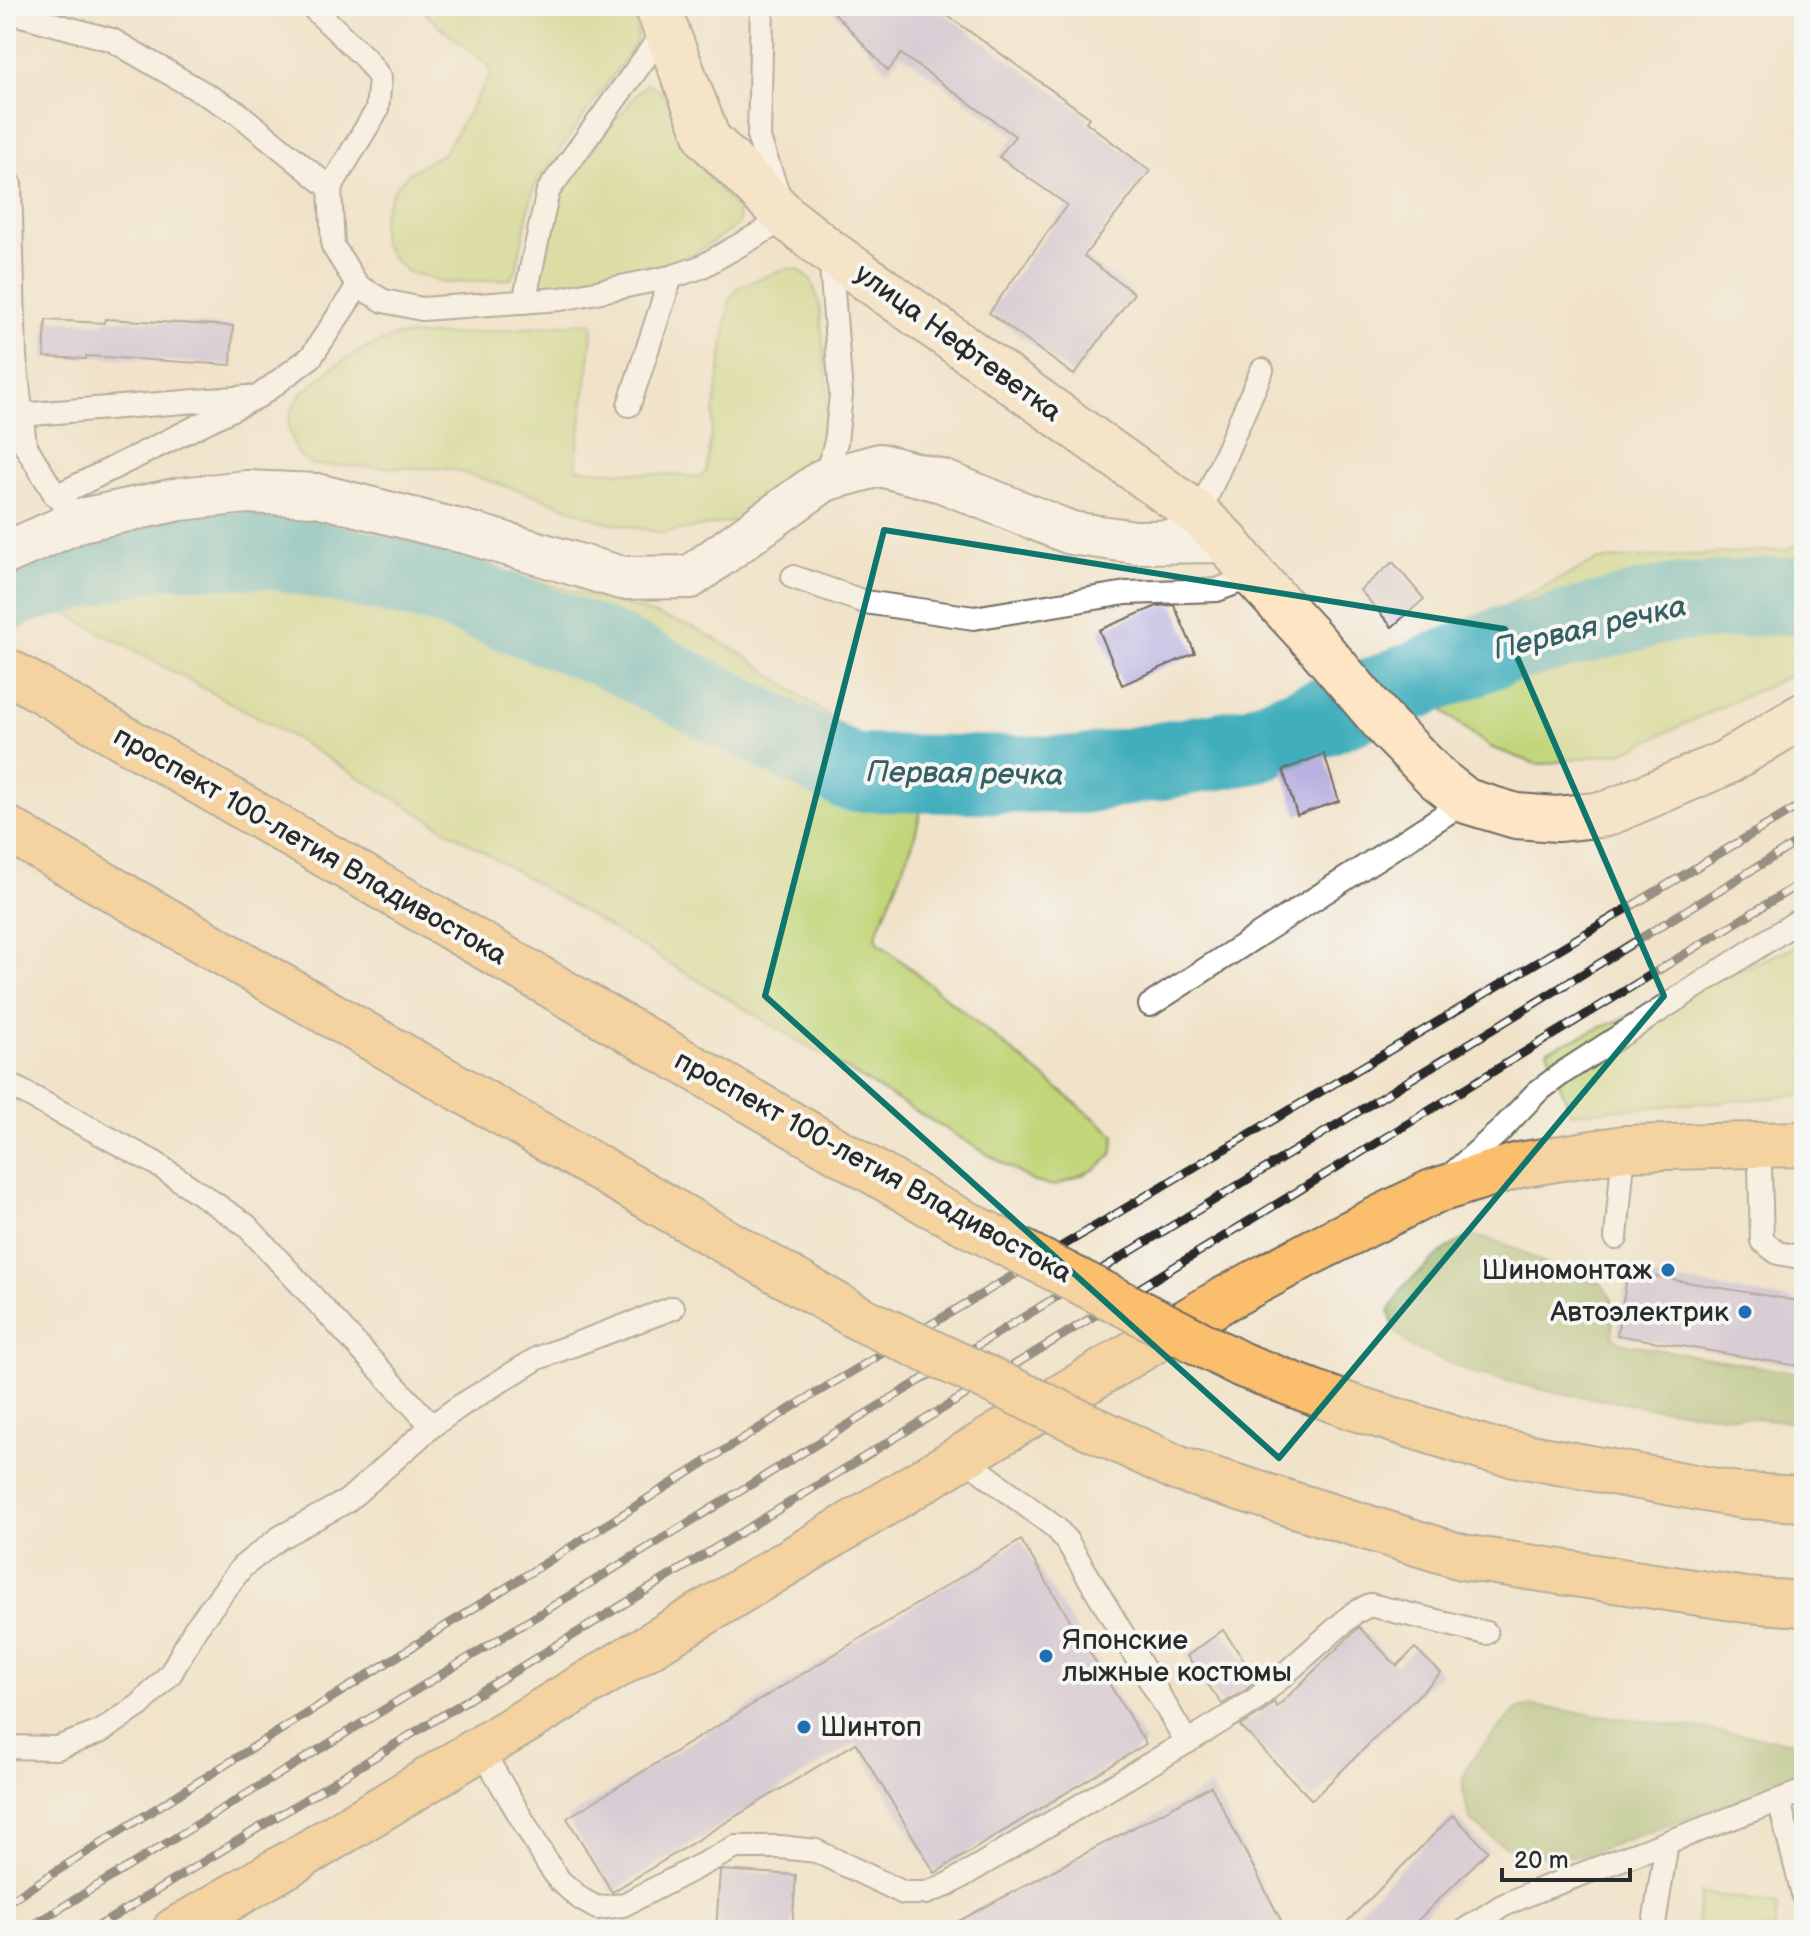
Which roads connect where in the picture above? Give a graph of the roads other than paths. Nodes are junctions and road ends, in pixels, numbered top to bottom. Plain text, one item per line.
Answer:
1 (311, 6) edge
2 (762, 6) edge
3 (6, 11) edge
4 (662, 18) edge
5 (10, 184) dead end
6 (330, 188) junction
7 (787, 218) junction
8 (830, 252) junction
9 (671, 277) junction
10 (358, 286) junction
11 (524, 302) junction
12 (1262, 370) dead end
13 (259, 396) junction
14 (629, 405) dead end
15 (14, 415) edge
16 (824, 480) junction
17 (68, 508) junction
18 (1212, 528) junction
19 (6, 553) edge
20 (1254, 576) junction
21 (793, 577) dead end
22 (6, 670) edge
23 (1804, 715) edge
24 (1466, 801) junction
25 (6, 828) edge
26 (1804, 917) edge
27 (1150, 1005) dead end
28 (6, 1083) edge
29 (1783, 1144) edge
30 (1624, 1148) junction
31 (1432, 1192) junction
32 (1616, 1238) dead end
33 (1804, 1258) edge
34 (673, 1308) dead end
35 (432, 1426) junction
36 (961, 1456) junction
37 (1804, 1499) edge
38 (1804, 1604) edge
39 (1486, 1633) dead end
40 (1187, 1742) junction
41 (6, 1747) edge
42 (480, 1747) junction
43 (1804, 1791) edge
44 (1779, 1801) junction
45 (1667, 1842) junction
46 (1804, 1898) edge
47 (175, 1930) edge
48 (1465, 1930) edge
49 (1653, 1930) edge

1 - 6 lane
2 - 7 lane
3 - 6 lane
4 - 7 street, улица Нефтеветка
4 - 11 lane
5 - 15 lane
6 - 10 lane
7 - 8 street, улица Нефтеветка
7 - 9 lane
8 - 16 lane
8 - 18 street, улица Нефтеветка
9 - 11 lane
9 - 14 lane
10 - 11 lane
10 - 13 lane
12 - 18 lane
13 - 15 lane
13 - 17 lane
15 - 17 lane
16 - 17 street
16 - 18 street
17 - 19 street
18 - 20 street, улица Нефтеветка
20 - 21 lane
20 - 24 street, улица Нефтеветка
22 - 37 main road, проспект 100-летия Владивостока, bridge
23 - 24 street
24 - 27 lane
25 - 38 main road, bridge
26 - 31 lane
28 - 35 lane
29 - 30 main road
29 - 33 lane
30 - 31 main road
30 - 32 lane
31 - 36 main road
34 - 35 lane
35 - 41 lane
36 - 40 lane
36 - 42 main road
39 - 40 lane
40 - 42 lane
42 - 47 main road
43 - 44 lane
44 - 45 lane
44 - 46 lane
45 - 48 lane
45 - 49 lane

